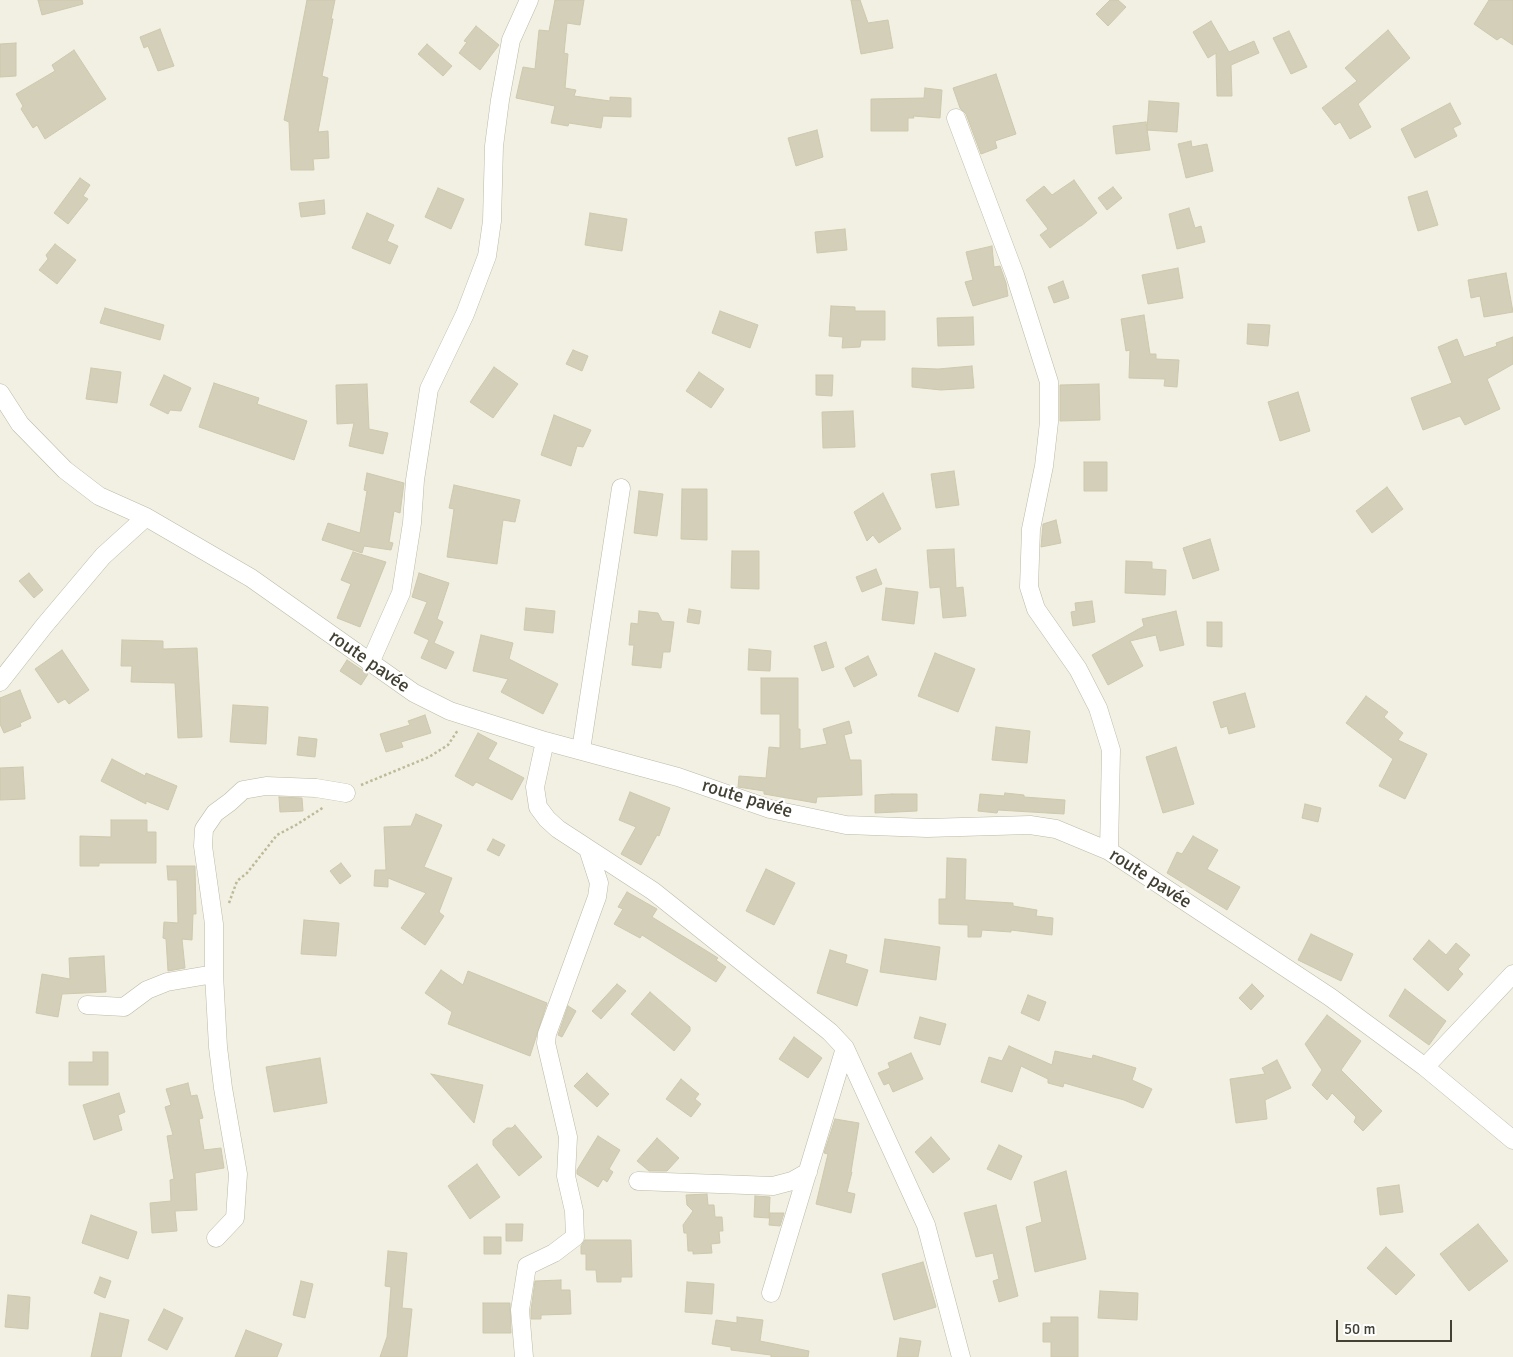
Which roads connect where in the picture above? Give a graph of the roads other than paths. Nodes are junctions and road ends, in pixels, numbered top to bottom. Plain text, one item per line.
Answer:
1 (529, 0) edge
2 (956, 118) dead end
3 (0, 393) edge
4 (621, 488) dead end
5 (146, 517) junction
6 (370, 663) junction
7 (0, 682) edge
8 (545, 741) junction
9 (581, 750) junction
10 (346, 793) road end
11 (588, 849) junction
12 (1109, 851) junction
13 (214, 974) junction
14 (1513, 974) edge
15 (87, 1005) dead end
16 (845, 1048) junction
17 (1425, 1067) junction
18 (1513, 1140) edge
19 (808, 1172) junction
20 (638, 1181) dead end
21 (216, 1238) dead end
22 (771, 1293) dead end
23 (524, 1357) edge
24 (960, 1357) edge

1 - 6 street
2 - 12 street
3 - 5 street, route pavée
4 - 9 street
5 - 6 street, route pavée
5 - 7 street
6 - 8 street, route pavée
8 - 9 street, route pavée
8 - 11 street
9 - 12 street, route pavée
10 - 13 street
11 - 16 street
11 - 23 street
12 - 17 street, route pavée
13 - 15 street
13 - 21 street
14 - 17 street
16 - 19 street
16 - 24 street
17 - 18 street, route pavée
19 - 20 street
19 - 22 street

